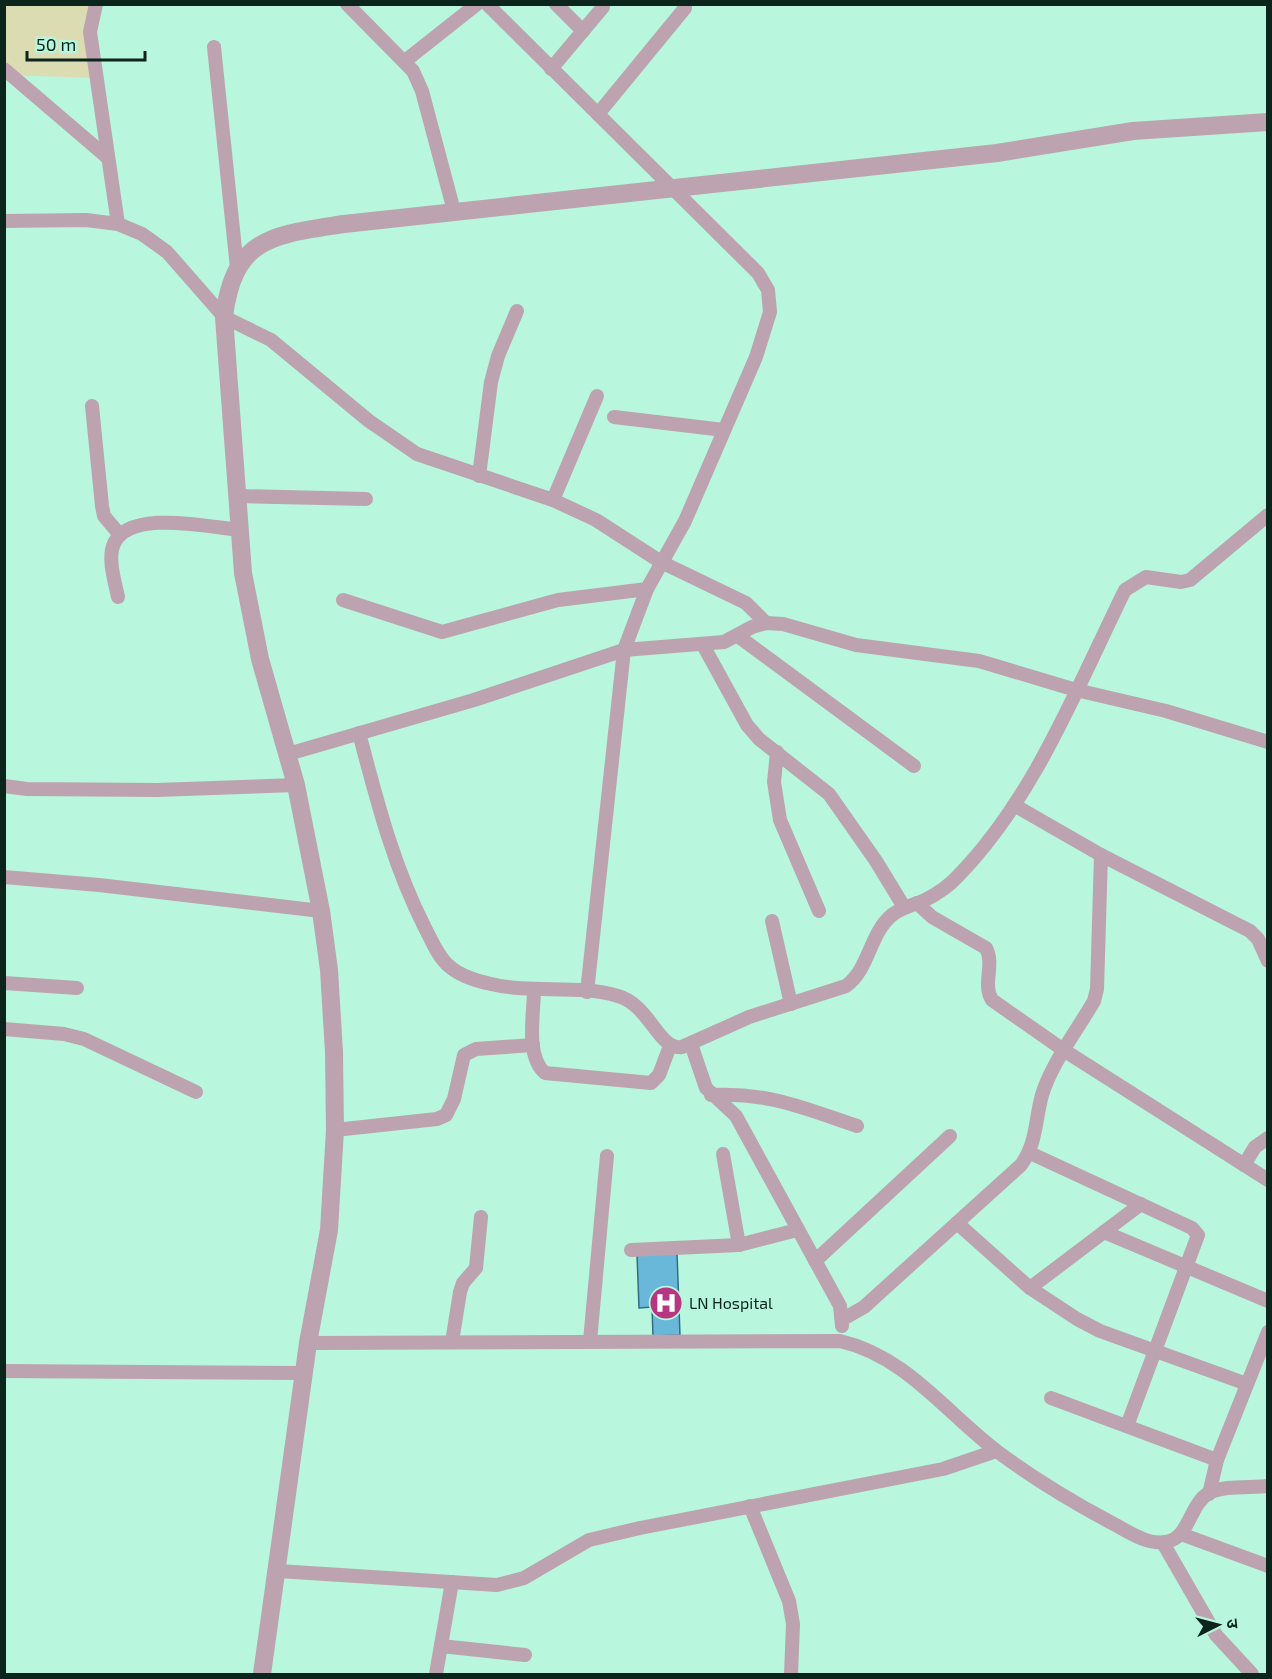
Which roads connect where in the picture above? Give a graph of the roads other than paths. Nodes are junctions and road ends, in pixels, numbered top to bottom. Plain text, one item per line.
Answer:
1 (96, 4) edge
2 (556, 4) edge
3 (487, 5) edge
4 (356, 7) edge
5 (603, 7) dead end
6 (685, 8) dead end
7 (583, 31) junction
8 (214, 47) dead end
9 (405, 61) junction
10 (4, 69) edge
11 (551, 69) junction
12 (598, 114) junction
13 (1267, 123) edge
14 (108, 158) junction
15 (674, 188) junction
16 (454, 211) junction
17 (4, 221) edge
18 (118, 224) junction
19 (237, 267) junction
20 (517, 311) dead end
21 (224, 317) junction
22 (597, 396) dead end
23 (92, 406) dead end
24 (614, 417) dead end
25 (724, 430) junction
26 (479, 476) junction
27 (238, 496) junction
28 (366, 499) dead end
29 (553, 500) junction
30 (1268, 515) edge
31 (240, 530) junction
32 (120, 535) junction
33 (661, 562) junction
34 (647, 589) junction
35 (118, 597) dead end
36 (343, 600) dead end
37 (766, 623) junction
38 (738, 636) junction
39 (703, 645) junction
40 (624, 650) junction
41 (1076, 690) junction
42 (359, 733) junction
43 (1268, 742) edge
44 (777, 752) junction
45 (288, 754) junction
46 (914, 766) dead end
47 (296, 785) junction
48 (4, 786) edge
49 (1014, 805) junction
50 (1101, 855) junction
51 (4, 877) edge
52 (911, 905) junction
53 (321, 911) junction
54 (819, 911) dead end
55 (772, 921) dead end
56 (1268, 961) edge
57 (4, 983) edge
58 (77, 988) dead end
59 (534, 990) junction
60 (587, 992) junction
61 (790, 1004) junction
62 (4, 1029) edge
63 (691, 1044) junction
64 (533, 1045) junction
65 (670, 1046) junction
66 (1065, 1051) junction
67 (196, 1092) dead end
68 (711, 1095) junction
69 (857, 1126) dead end
70 (335, 1130) junction
71 (950, 1136) dead end
72 (1268, 1138) edge
73 (1030, 1153) junction
74 (723, 1154) dead end
75 (607, 1156) dead end
76 (1244, 1165) junction
77 (1268, 1180) edge
78 (1141, 1204) junction
79 (481, 1217) dead end
80 (957, 1223) junction
81 (797, 1230) junction
82 (1104, 1232) junction
83 (739, 1245) junction
84 (632, 1250) dead end
85 (815, 1262) junction
86 (1186, 1267) junction
87 (1030, 1288) junction
88 (1268, 1301) edge
89 (843, 1319) junction
90 (1268, 1332) edge
91 (590, 1341) junction
92 (840, 1341) junction
93 (452, 1342) junction
94 (308, 1343) junction
95 (1156, 1349) junction
96 (4, 1371) edge
97 (305, 1372) junction
98 (1247, 1384) junction
99 (1051, 1398) dead end
100 (1127, 1426) junction
101 (996, 1451) junction
102 (1217, 1460) junction
103 (1268, 1486) edge
104 (1209, 1494) junction
105 (750, 1506) junction
106 (1181, 1534) junction
107 (1163, 1543) junction
108 (1268, 1566) edge
109 (278, 1570) junction
110 (452, 1582) junction
111 (441, 1646) junction
112 (525, 1655) dead end
113 (262, 1674) edge
114 (435, 1674) edge
115 (790, 1674) edge
116 (1252, 1674) edge

1 - 14 street
2 - 7 street
3 - 9 street
3 - 11 street
4 - 9 street
5 - 7 street
6 - 12 street
7 - 11 street
8 - 19 street
9 - 16 street
10 - 14 street
11 - 12 street
12 - 15 street
13 - 15 street
14 - 18 street
15 - 16 street
15 - 25 street
16 - 19 street
17 - 18 street
18 - 21 street
19 - 21 street
20 - 26 street
21 - 26 street
21 - 27 street
22 - 29 street
23 - 32 street
24 - 25 street
25 - 33 street
26 - 29 street
27 - 28 street
27 - 31 street
29 - 33 street
30 - 41 street
31 - 32 street
31 - 45 street
32 - 35 street
33 - 34 street
33 - 37 street
34 - 36 street
34 - 40 street
37 - 38 street
37 - 41 street
38 - 39 street
38 - 46 street
39 - 40 street
39 - 44 street
40 - 42 street
40 - 60 street
41 - 43 street
41 - 49 street
42 - 45 street
42 - 59 street
44 - 52 street
44 - 54 street
45 - 47 street
47 - 48 street
47 - 53 street
49 - 50 street
49 - 52 street
50 - 56 street
50 - 66 street
51 - 53 street
52 - 61 street
52 - 66 street
53 - 70 street
55 - 61 street
57 - 58 street
59 - 60 street
59 - 64 street
60 - 65 street
61 - 63 street
62 - 67 street
63 - 65 street
63 - 68 street
64 - 65 street
64 - 70 street
66 - 73 street
66 - 76 street
68 - 69 street
68 - 81 street
70 - 94 street
71 - 85 street
72 - 76 street
73 - 78 street
73 - 80 street
74 - 83 street
75 - 91 street
76 - 77 street
78 - 82 street
78 - 86 street
79 - 93 street
80 - 87 street
80 - 89 street
81 - 83 street
81 - 85 street
82 - 86 street
82 - 87 street
83 - 84 street
85 - 89 street
86 - 88 street
86 - 95 street
87 - 95 street
89 - 92 street
90 - 98 street
91 - 92 street
91 - 93 street
92 - 101 street
93 - 94 street
94 - 97 street
95 - 98 street
95 - 100 street
96 - 97 street
97 - 109 street
98 - 102 street
99 - 100 street
100 - 102 street
101 - 105 street
101 - 107 street
102 - 104 street
103 - 104 street
104 - 106 street
105 - 110 street
105 - 115 street
106 - 107 street
106 - 108 street
107 - 116 street
109 - 110 street
109 - 113 street
110 - 111 street
111 - 112 street
111 - 114 street

